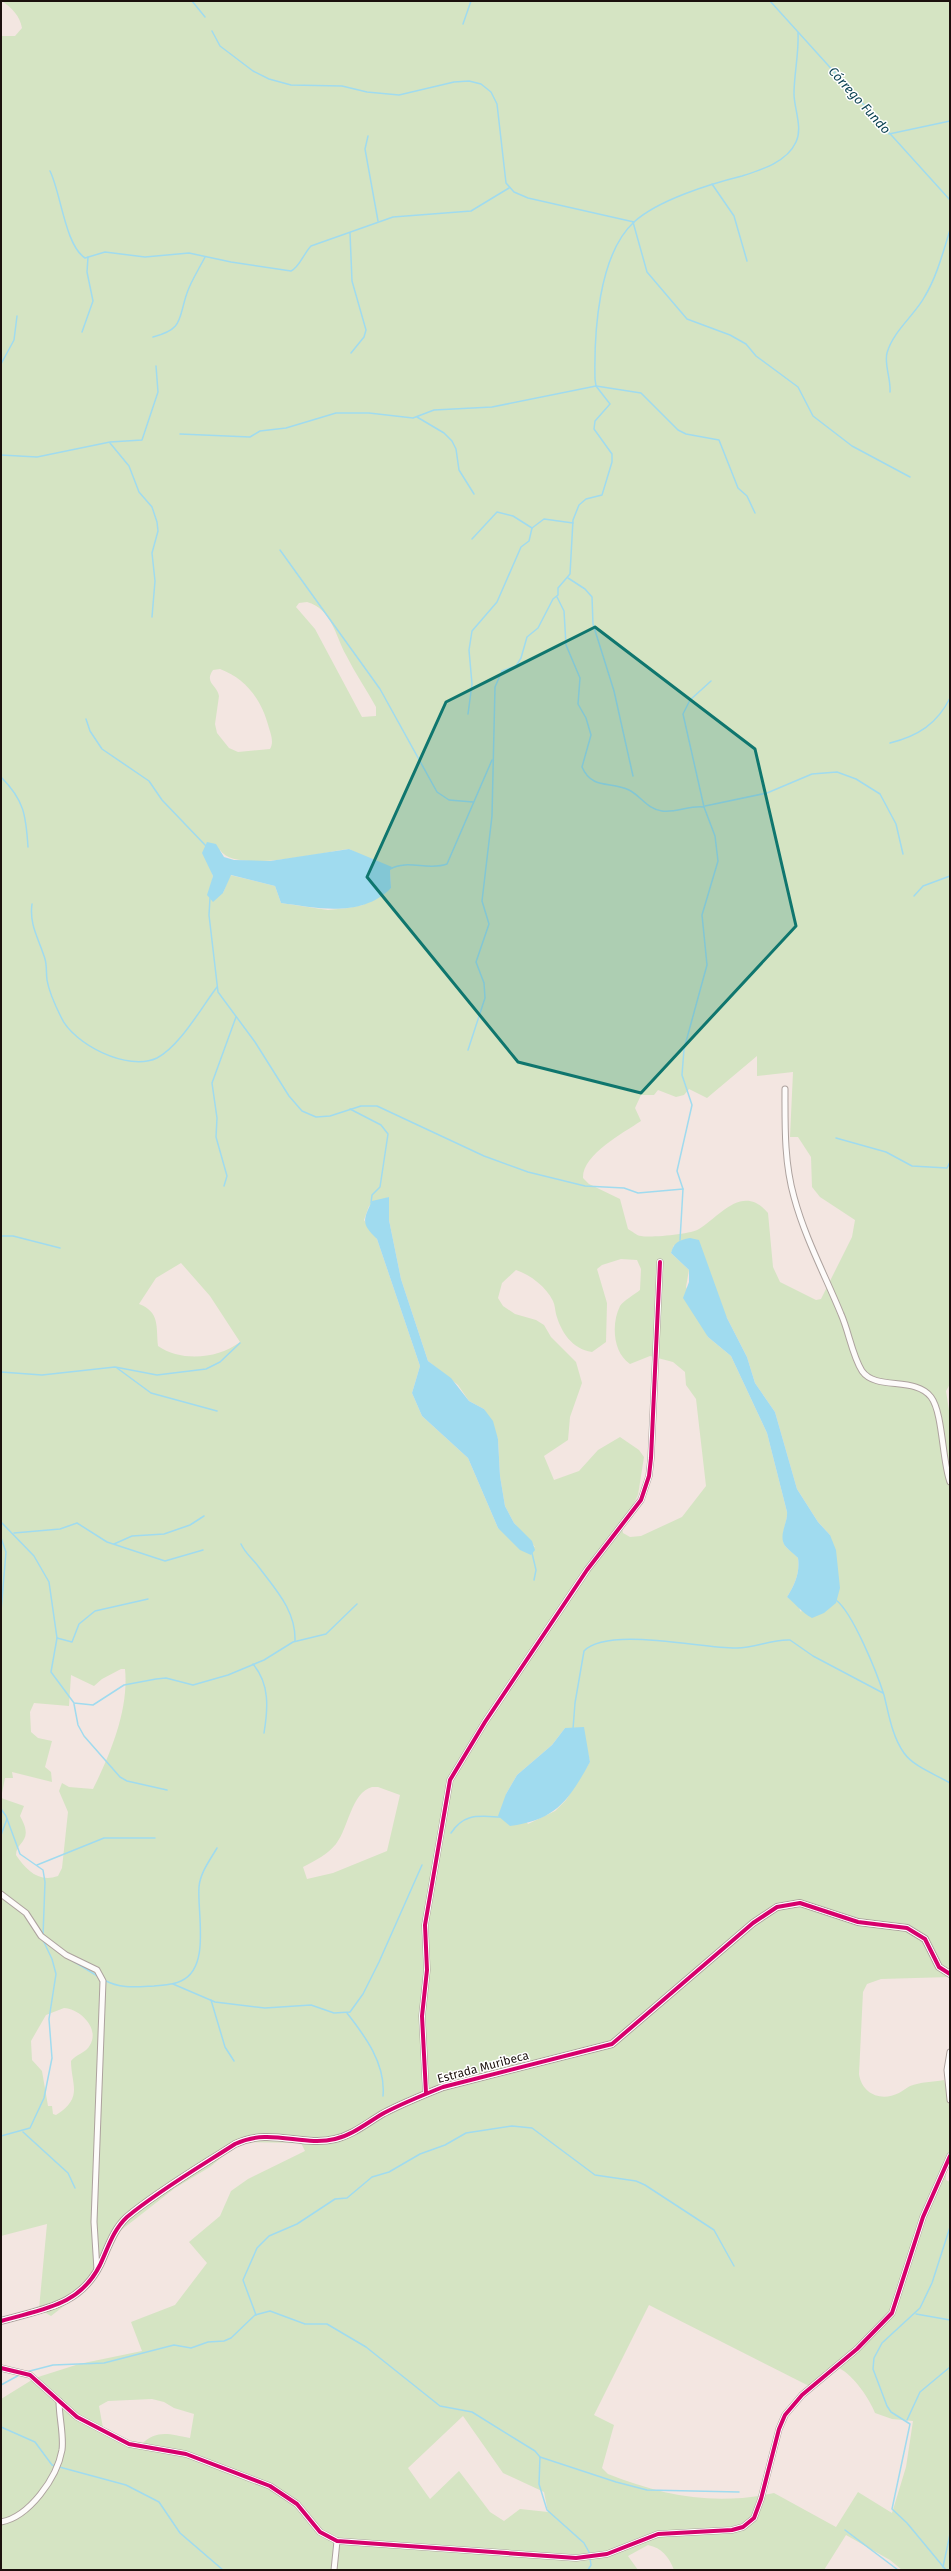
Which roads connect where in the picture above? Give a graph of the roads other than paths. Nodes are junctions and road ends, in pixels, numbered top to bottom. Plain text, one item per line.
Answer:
1 (785, 1089) dead end
2 (660, 1262) dead end
3 (950, 1482) edge
4 (1, 1894) edge
5 (950, 1974) edge
6 (950, 2052) edge
7 (426, 2093) junction
8 (950, 2100) edge
9 (950, 2156) edge
10 (97, 2270) junction
11 (1, 2322) edge
12 (1, 2368) edge
13 (59, 2401) junction
14 (1, 2522) edge
15 (337, 2541) junction
16 (334, 2570) edge

1 - 3 street
2 - 7 street
4 - 10 street
5 - 7 street, Estrada Muribeca
6 - 8 street
7 - 10 street, Estrada Muribeca
9 - 15 street
10 - 11 street, Estrada Muribeca
12 - 13 street
13 - 14 street
13 - 15 street
15 - 16 street

